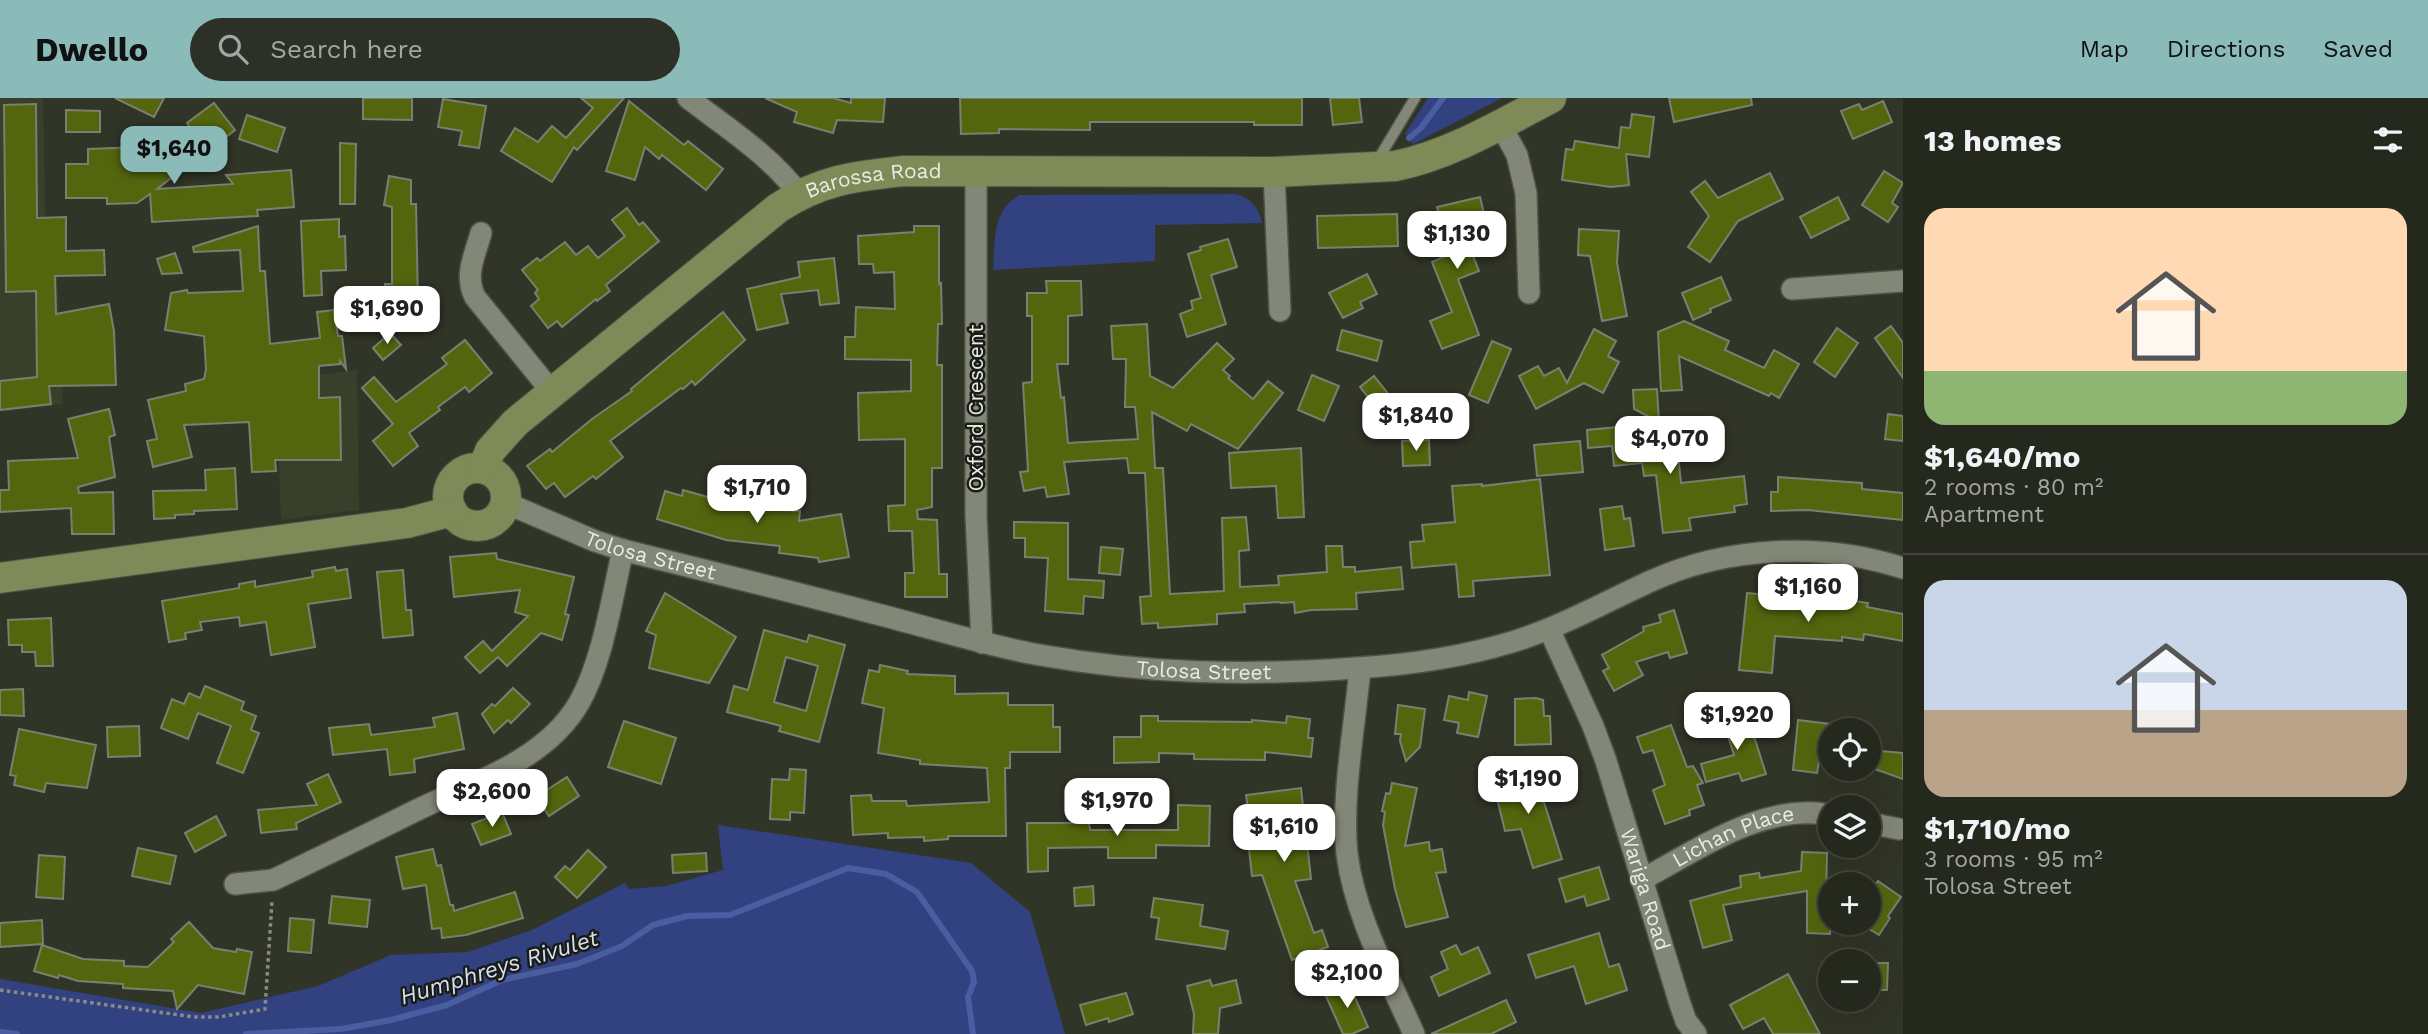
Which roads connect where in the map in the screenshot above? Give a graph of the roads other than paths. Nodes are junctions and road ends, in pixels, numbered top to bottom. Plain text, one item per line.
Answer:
1 (688, 98) edge
2 (1415, 98) edge
3 (1550, 98) edge
4 (1500, 124) junction
5 (1372, 168) junction
6 (976, 172) junction
7 (1274, 172) junction
8 (799, 194) junction
9 (481, 233) dead end
10 (1903, 281) edge
11 (1792, 289) dead end
12 (1529, 293) dead end
13 (1280, 311) dead end
14 (552, 392) junction
15 (483, 468) junction
16 (506, 503) junction
17 (452, 511) junction
18 (623, 550) junction
19 (1903, 568) edge
20 (0, 578) edge
21 (1549, 629) junction
22 (982, 643) junction
23 (1360, 668) junction
24 (1818, 814) edge
25 (1881, 825) edge
26 (1899, 829) dead end
27 (1641, 880) junction
28 (236, 884) dead end
29 (1414, 1034) edge
30 (1696, 1034) edge

1 - 8 street
2 - 5 lane
3 - 4 street, Barossa Road
4 - 5 street, Barossa Road
4 - 12 street
5 - 7 street, Barossa Road
6 - 7 street, Barossa Road
6 - 8 street, Barossa Road
6 - 22 street, Oxford Crescent
7 - 13 street
8 - 14 street, Barossa Road
9 - 14 street
10 - 11 street
14 - 15 street, Barossa Road
15 - 16 street
15 - 17 street
16 - 17 street
16 - 18 street, Tolosa Street
17 - 20 street
18 - 22 street, Tolosa Street
18 - 28 street
19 - 21 street, Tolosa Street
21 - 23 street, Tolosa Street
21 - 27 street, Wariga Road
22 - 23 street, Tolosa Street
23 - 29 street
24 - 27 street, Lichan Place
25 - 26 street
27 - 30 street, Wariga Road

